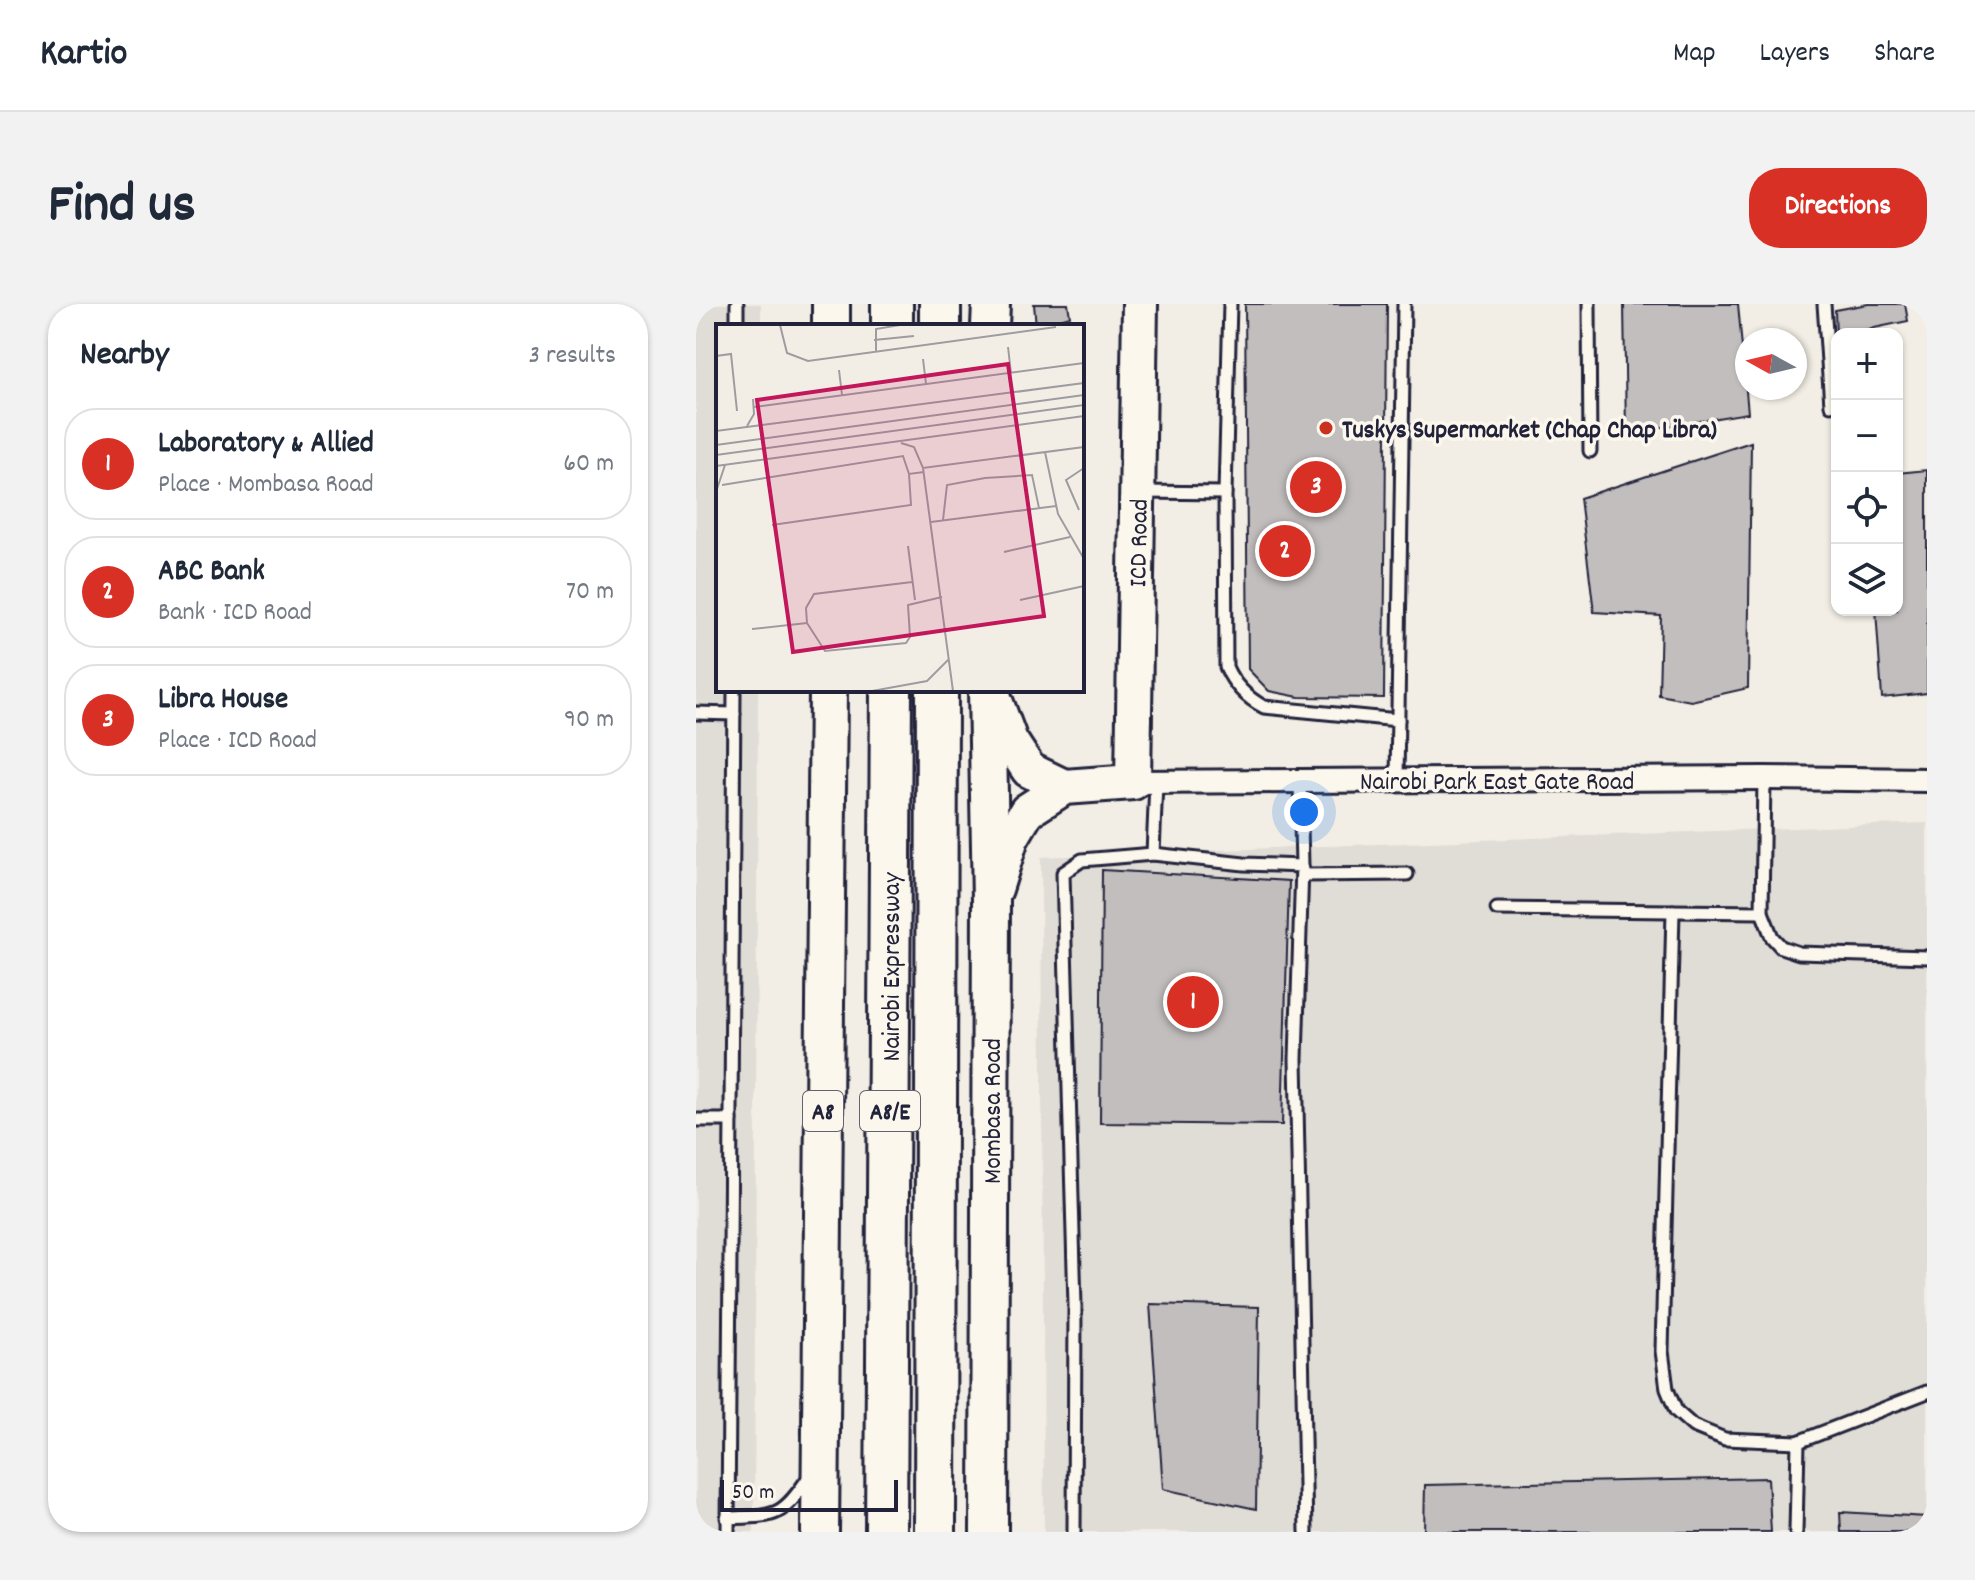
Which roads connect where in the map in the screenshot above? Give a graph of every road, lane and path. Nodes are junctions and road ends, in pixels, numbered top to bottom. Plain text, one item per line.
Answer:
1 (991, 304) edge
2 (1140, 304) edge
3 (1230, 304) edge
4 (1404, 304) edge
5 (1589, 304) edge
6 (1824, 304) edge
7 (990, 324) edge
8 (1831, 405) dead end
9 (1590, 451) dead end
10 (1137, 491) junction
11 (1225, 493) junction
12 (734, 692) edge
13 (828, 692) edge
14 (891, 692) edge
15 (937, 692) edge
16 (989, 692) edge
17 (990, 692) edge
18 (696, 713) edge
19 (734, 714) junction
20 (1398, 720) junction
21 (1764, 778) junction
22 (1927, 780) edge
23 (1300, 781) junction
24 (1397, 781) junction
25 (1144, 782) junction
26 (1064, 787) junction
27 (1153, 854) junction
28 (1302, 870) junction
29 (1407, 874) dead end
30 (991, 901) junction
31 (1497, 909) dead end
32 (1673, 911) junction
33 (1762, 912) junction
34 (1927, 957) edge
35 (696, 1120) edge
36 (731, 1120) junction
37 (1927, 1392) edge
38 (1798, 1442) junction
39 (821, 1467) junction
40 (727, 1518) junction
41 (728, 1532) edge
42 (820, 1532) edge
43 (886, 1532) edge
44 (935, 1532) edge
45 (989, 1532) edge
46 (1074, 1532) edge
47 (1306, 1532) edge
48 (1796, 1532) edge

1 - 7 highway
2 - 10 main road, ICD Road
3 - 11 lane
4 - 20 lane
5 - 9 lane
6 - 8 lane
10 - 11 lane
10 - 25 main road, ICD Road
11 - 20 lane
12 - 19 lane
13 - 39 highway, A8
14 - 43 highway, Nairobi Expressway / A8/E
15 - 44 highway, Nairobi Expressway / A8/E
16 - 30 highway, Mombasa Road
17 - 26 main road
18 - 19 lane
19 - 36 lane
20 - 24 lane
21 - 22 street, Nairobi Park East Gate Road
21 - 24 street, Nairobi Park East Gate Road
21 - 33 lane
23 - 24 street, Nairobi Park East Gate Road
23 - 25 street, Nairobi Park East Gate Road
23 - 28 lane
25 - 26 main road, Nairobi Park East Gate Road
25 - 27 lane
26 - 30 main road, Nairobi Park East Gate Road
27 - 28 lane
27 - 46 lane
28 - 29 lane
28 - 47 lane
30 - 45 highway, Mombasa Road
31 - 32 lane
32 - 33 lane
32 - 38 lane
33 - 34 lane
35 - 36 lane
36 - 40 lane
37 - 38 lane
38 - 48 lane
39 - 40 lane
39 - 42 highway, A8
40 - 41 lane

